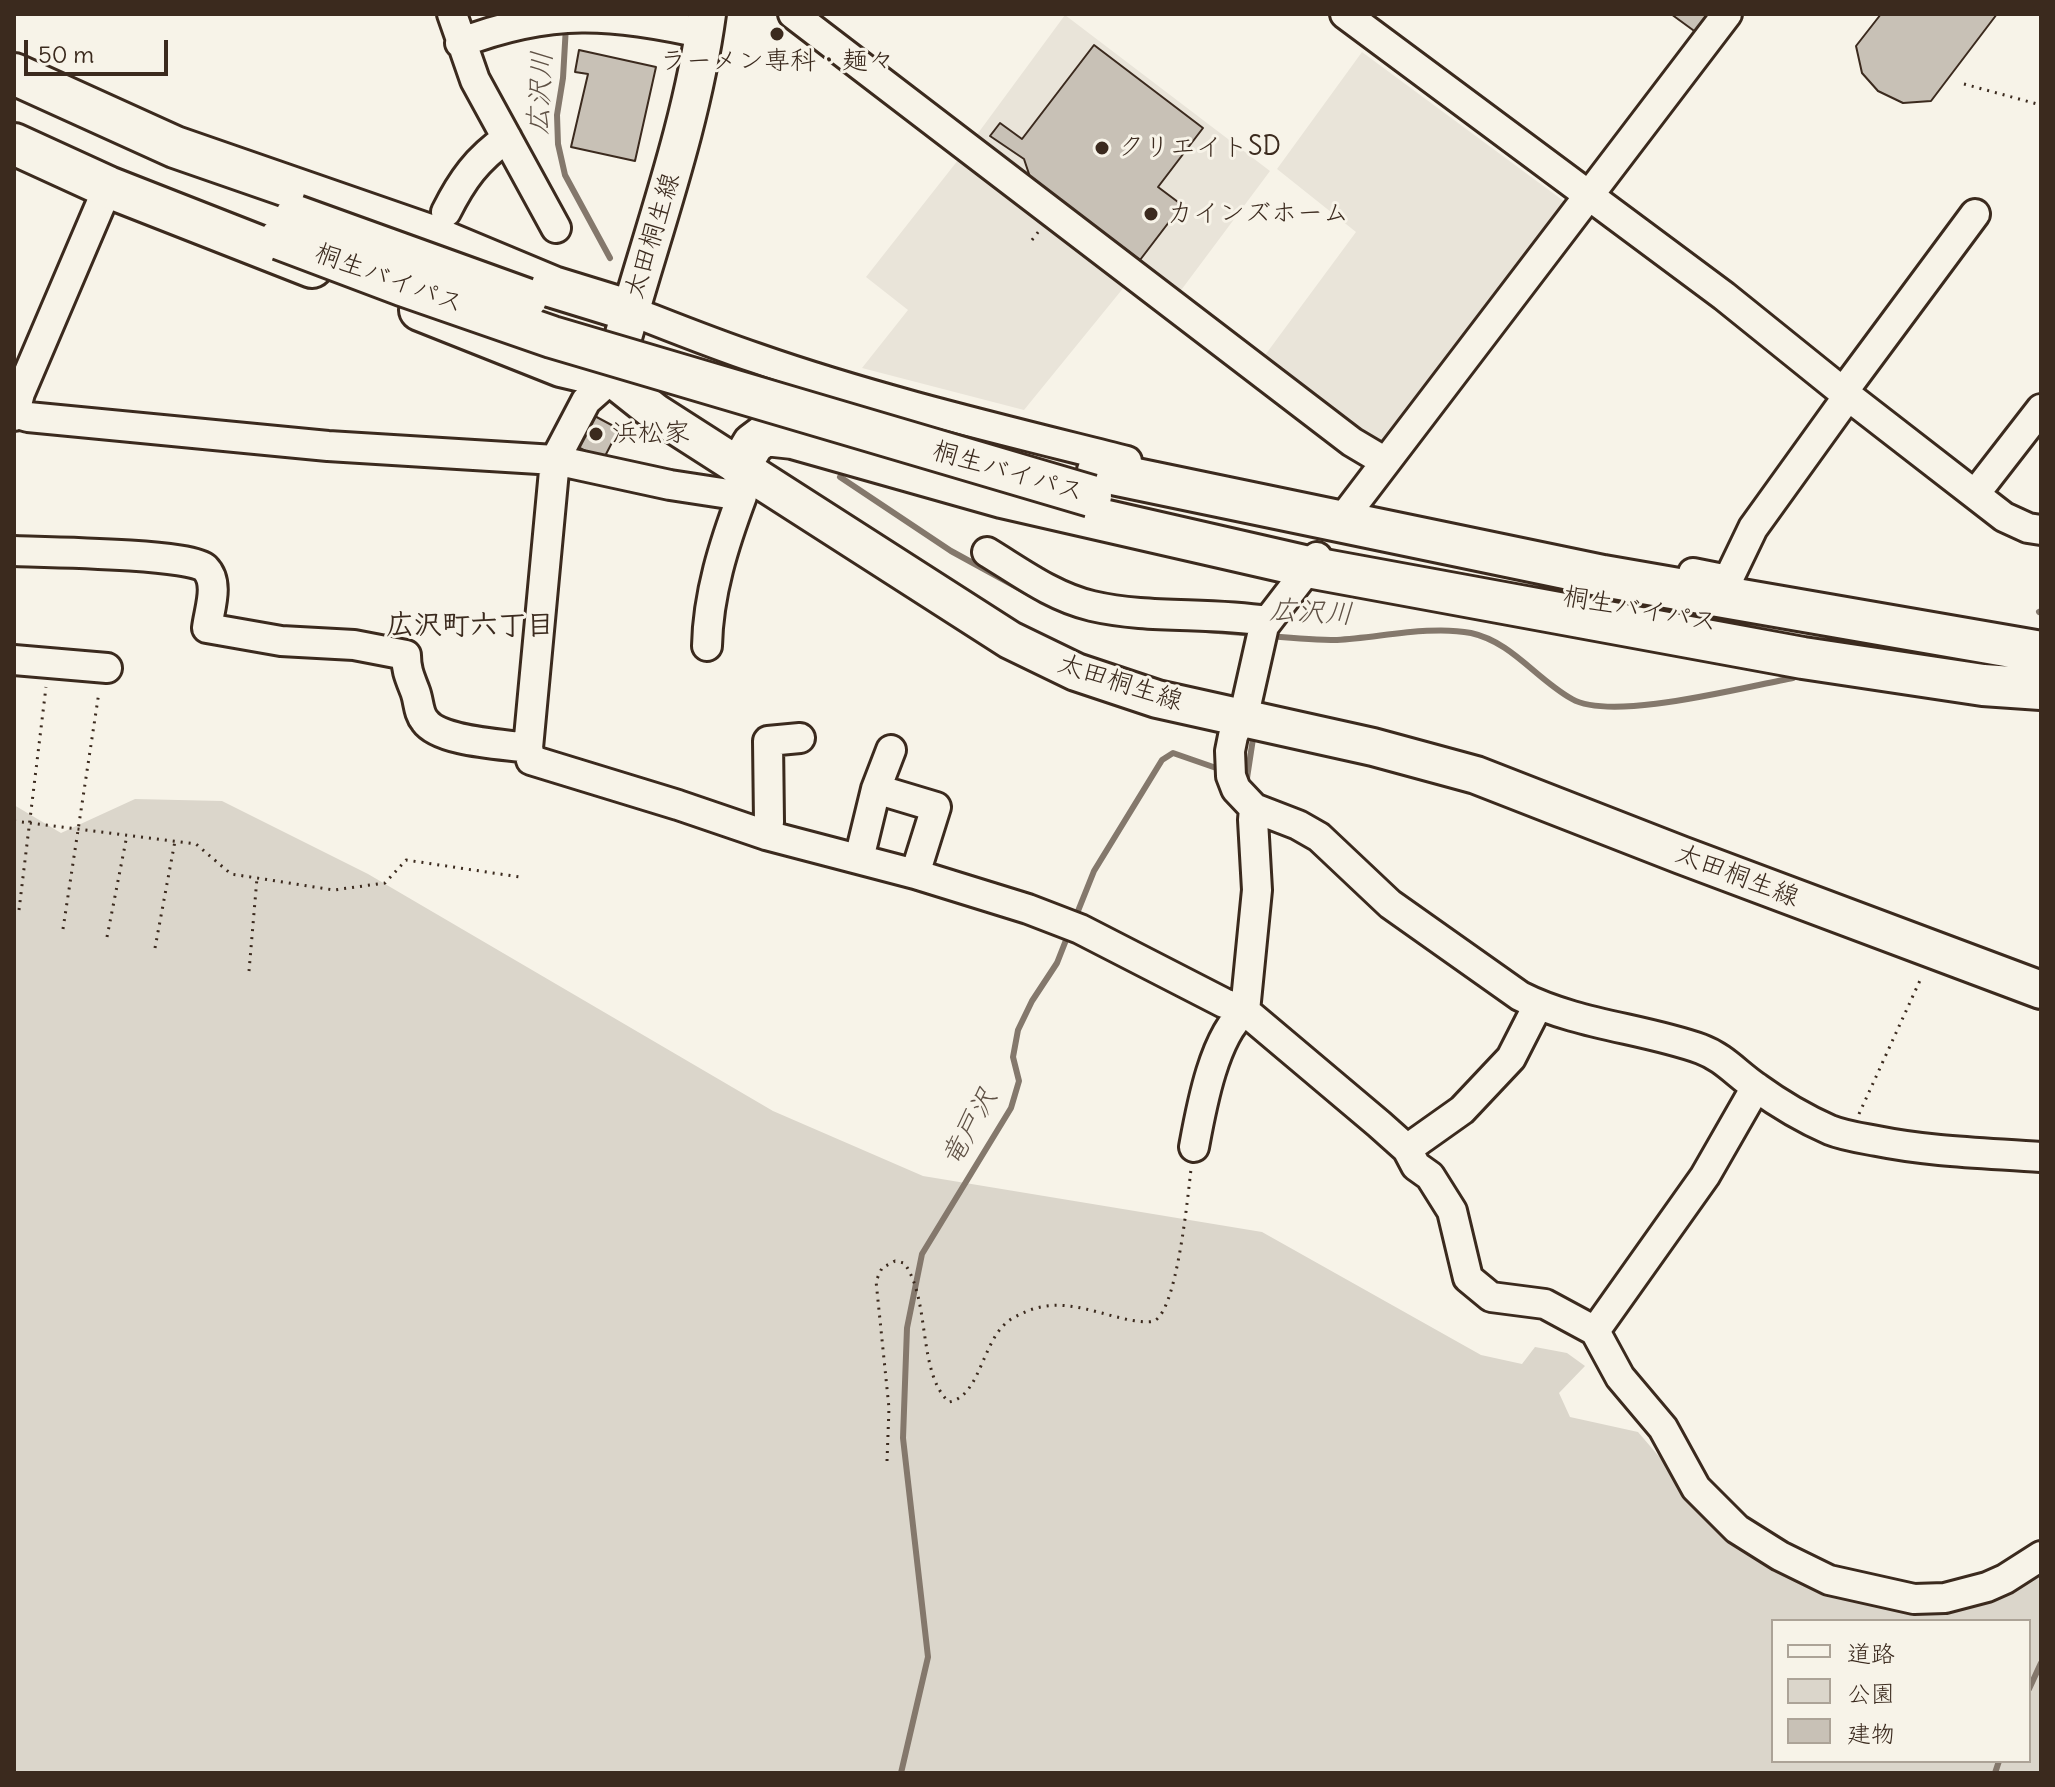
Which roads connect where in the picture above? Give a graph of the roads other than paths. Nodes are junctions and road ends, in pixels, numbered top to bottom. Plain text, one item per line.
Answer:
1 (452, 14) edge
2 (793, 14) edge
3 (1345, 14) edge
4 (1727, 14) edge
5 (576, 16) edge
6 (706, 24) edge
7 (460, 43) junction
8 (14, 74) edge
9 (14, 94) edge
10 (14, 122) edge
11 (507, 138) junction
12 (14, 144) edge
13 (108, 187) junction
14 (1588, 193) junction
15 (446, 212) dead end
16 (1975, 214) dead end
17 (286, 226) junction
18 (556, 228) dead end
19 (631, 311) junction
20 (612, 378) junction
21 (1845, 394) junction
22 (2041, 409) edge
23 (14, 414) edge
24 (14, 434) edge
25 (268, 460) dead end
26 (555, 460) junction
27 (1384, 461) junction
28 (741, 481) junction
29 (1975, 494) junction
30 (1350, 509) junction
31 (2041, 530) edge
32 (14, 551) edge
33 (987, 552) dead end
34 (1313, 561) junction
35 (1728, 580) junction
36 (1263, 629) junction
37 (707, 646) dead end
38 (14, 660) edge
39 (2036, 660) edge
40 (103, 676) road end
41 (2041, 689) edge
42 (1240, 718) junction
43 (800, 738) dead end
44 (528, 748) junction
45 (891, 750) dead end
46 (876, 789) junction
47 (1254, 808) junction
48 (766, 835) junction
49 (859, 859) junction
50 (915, 874) junction
51 (2041, 990) edge
52 (1538, 1005) junction
53 (1245, 1011) junction
54 (1756, 1087) junction
55 (1194, 1147) road end
56 (1407, 1149) junction
57 (2041, 1157) edge
58 (1595, 1331) junction
59 (2041, 1556) edge

1 - 7 street
2 - 27 street
3 - 14 street
4 - 14 street
5 - 6 street
5 - 7 street
6 - 19 main road, 太田桐生線
7 - 11 street
8 - 19 highway
9 - 17 highway, 桐生バイパス
10 - 17 highway, 桐生バイパス
11 - 15 street
11 - 18 street
12 - 13 highway
13 - 20 highway
13 - 23 street
14 - 21 street
14 - 27 street
16 - 21 street
17 - 39 highway, 桐生バイパス, bridge
19 - 20 main road, 太田桐生線
19 - 30 street
20 - 26 street
20 - 28 main road, 太田桐生線
21 - 29 street
21 - 35 street
22 - 29 street
23 - 26 street
24 - 25 street
26 - 28 street
26 - 44 street
27 - 30 street
28 - 34 highway
28 - 37 street
28 - 42 main road, 太田桐生線
29 - 31 street
30 - 35 street
32 - 44 street
33 - 36 street
34 - 36 street
34 - 41 highway
35 - 39 highway
36 - 42 street
38 - 40 street
42 - 47 street
42 - 51 main road, 太田桐生線
43 - 48 street
44 - 48 street
45 - 46 street
46 - 49 street
46 - 50 street
47 - 52 street
47 - 53 street
48 - 49 street
49 - 50 street
50 - 53 street
52 - 54 street
52 - 56 street
53 - 55 street
53 - 56 street
54 - 57 street
54 - 58 street
56 - 58 street
58 - 59 street

